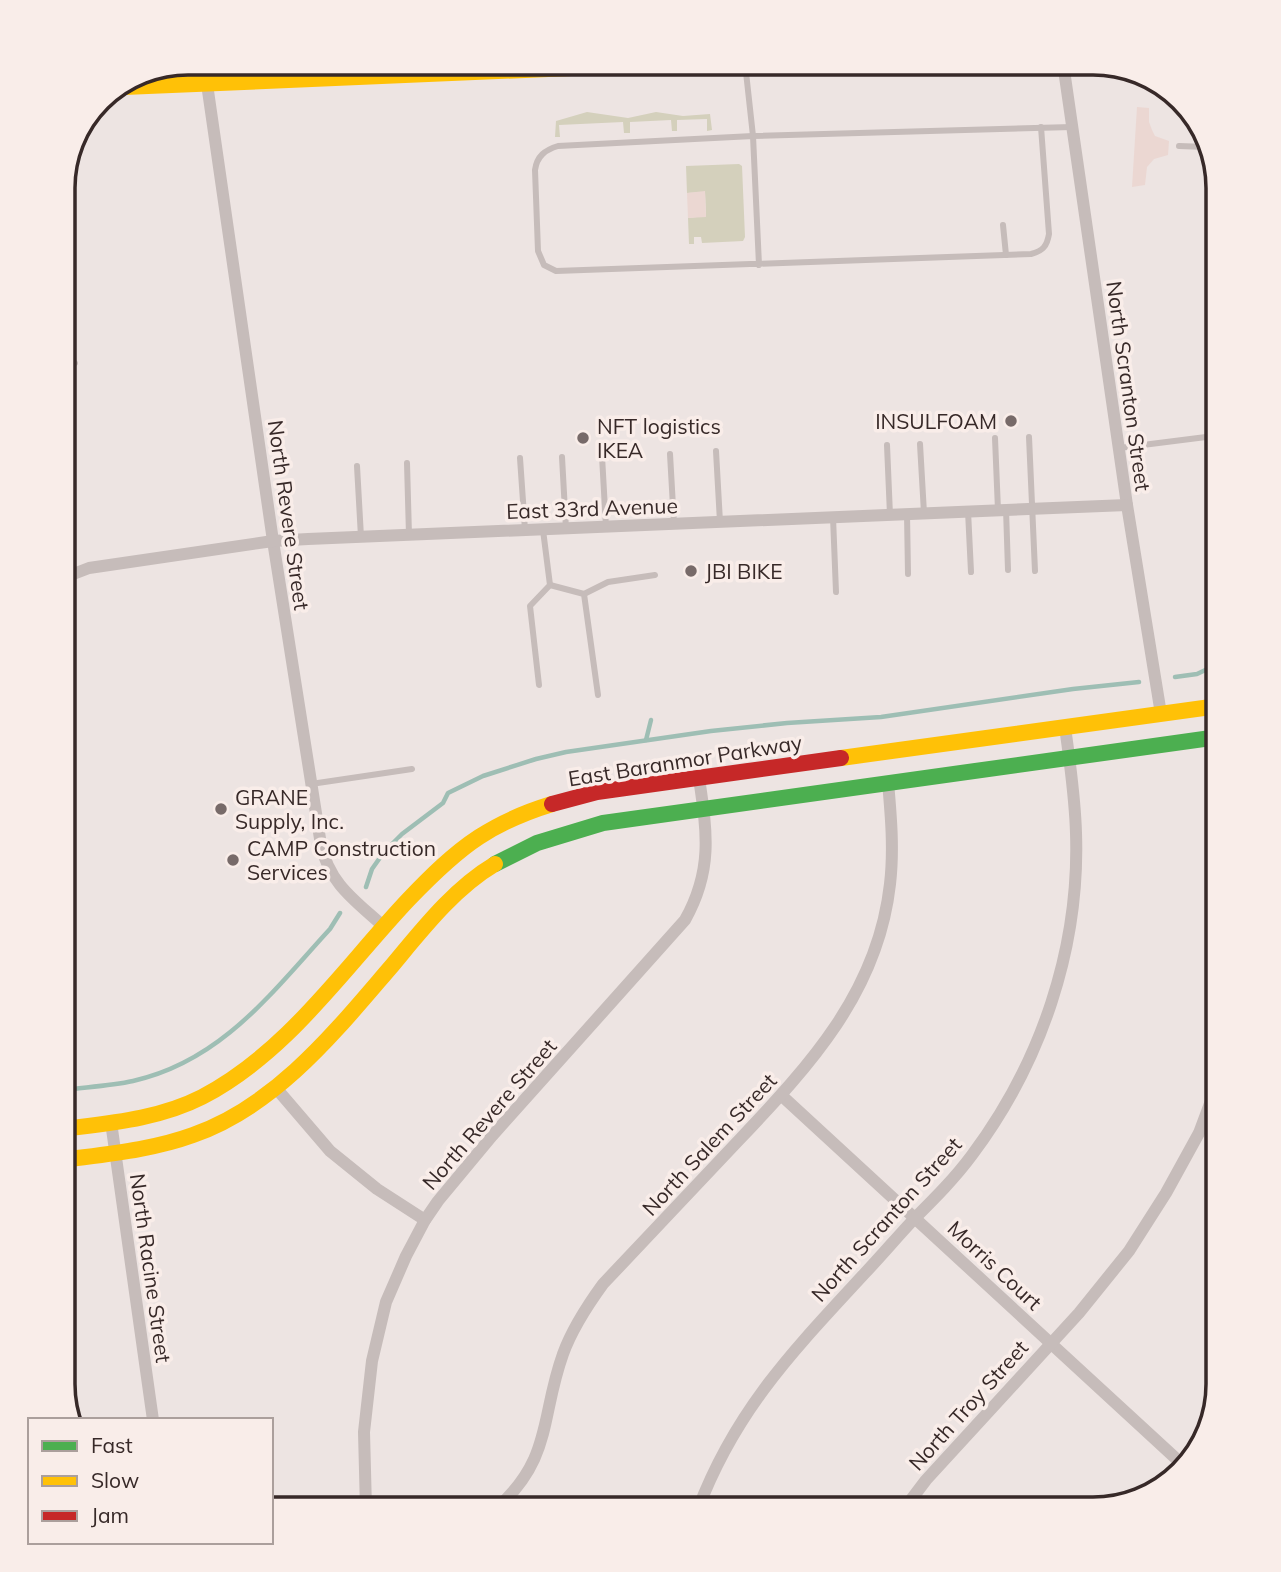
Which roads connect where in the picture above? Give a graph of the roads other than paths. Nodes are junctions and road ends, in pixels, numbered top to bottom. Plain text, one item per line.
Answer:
1 (413, 75) edge
2 (746, 75) edge
3 (1065, 75) edge
4 (207, 84) junction
5 (140, 86) edge
6 (1041, 127) junction
7 (1072, 127) junction
8 (753, 136) junction
9 (1179, 146) dead end
10 (1198, 147) edge
11 (1003, 225) dead end
12 (1006, 255) junction
13 (759, 265) junction
14 (1029, 437) dead end
15 (1206, 437) edge
16 (995, 438) dead end
17 (920, 444) dead end
18 (887, 445) dead end
19 (1119, 448) junction
20 (716, 451) dead end
21 (670, 454) dead end
22 (602, 456) dead end
23 (562, 457) dead end
24 (520, 458) dead end
25 (407, 463) dead end
26 (358, 466) dead end
27 (1127, 505) junction
28 (1033, 508) junction
29 (1002, 510) junction
30 (968, 511) junction
31 (924, 513) junction
32 (890, 514) junction
33 (907, 514) junction
34 (833, 517) junction
35 (720, 522) junction
36 (674, 524) junction
37 (606, 527) junction
38 (566, 529) junction
39 (525, 530) junction
40 (543, 530) junction
41 (409, 535) junction
42 (360, 537) junction
43 (273, 541) junction
44 (1008, 570) dead end
45 (1035, 571) dead end
46 (971, 572) dead end
47 (75, 573) edge
48 (908, 574) dead end
49 (655, 575) dead end
50 (550, 585) junction
51 (836, 592) dead end
52 (584, 594) junction
53 (539, 685) dead end
54 (598, 695) dead end
55 (1206, 707) edge
56 (1161, 713) junction
57 (1065, 727) junction
58 (1206, 739) edge
59 (1069, 758) junction
60 (412, 769) dead end
61 (699, 778) junction
62 (888, 782) junction
63 (311, 784) junction
64 (703, 808) junction
65 (384, 927) junction
66 (276, 1088) junction
67 (781, 1095) junction
68 (1206, 1114) edge
69 (111, 1122) junction
70 (75, 1127) edge
71 (116, 1153) junction
72 (75, 1158) edge
73 (916, 1218) junction
74 (425, 1220) junction
75 (1051, 1342) junction
76 (153, 1418) edge
77 (1177, 1459) edge
78 (366, 1497) edge
79 (507, 1497) edge
80 (703, 1497) edge
81 (913, 1497) edge

1 - 4 street
2 - 8 lane
3 - 7 street, North Scranton Street
4 - 5 street
4 - 43 street, North Revere Street
6 - 7 lane
6 - 8 lane
6 - 12 lane
7 - 19 street, North Scranton Street
8 - 13 lane
8 - 13 lane
9 - 10 lane
11 - 12 lane
12 - 13 lane
14 - 28 lane
15 - 19 lane
16 - 29 lane
17 - 31 lane
18 - 32 lane
19 - 27 street, North Scranton Street
20 - 35 lane
21 - 36 lane
22 - 37 lane
23 - 38 lane
24 - 39 lane
25 - 41 lane
26 - 42 lane
27 - 28 street, East 33rd Avenue
27 - 56 street, North Scranton Street
28 - 29 street, East 33rd Avenue
28 - 45 lane
29 - 30 street, East 33rd Avenue
29 - 44 lane
30 - 31 street, East 33rd Avenue
30 - 46 lane
31 - 33 street, East 33rd Avenue
32 - 33 street, East 33rd Avenue
32 - 34 street, East 33rd Avenue
33 - 48 lane
34 - 35 street, East 33rd Avenue
34 - 51 lane
35 - 36 street, East 33rd Avenue
36 - 37 street, East 33rd Avenue
37 - 38 street, East 33rd Avenue
38 - 40 street, East 33rd Avenue
39 - 40 street, East 33rd Avenue
39 - 41 street, East 33rd Avenue
40 - 50 lane
41 - 42 street, East 33rd Avenue
42 - 43 street, East 33rd Avenue
43 - 47 street, East 33rd Avenue
43 - 63 street, North Revere Street
49 - 52 lane
50 - 52 lane
50 - 53 lane
52 - 54 lane
55 - 56 street, East Baranmor Parkway
56 - 57 street, East Baranmor Parkway
57 - 59 street, North Scranton Street
57 - 61 street, East Baranmor Parkway
58 - 59 street
59 - 62 street
59 - 73 street, North Scranton Street
60 - 63 lane
61 - 64 street, North Revere Street
61 - 65 street, East Baranmor Parkway
62 - 64 street
62 - 67 street, North Salem Street
63 - 65 street, North Revere Street
64 - 66 street
64 - 74 street, North Revere Street
65 - 69 street, East Baranmor Parkway
66 - 71 street
66 - 74 street
67 - 73 street, Morris Court
67 - 79 street, North Salem Street
68 - 75 street, North Troy Street
69 - 70 street, East Baranmor Parkway
69 - 71 street, North Racine Street
71 - 72 street
71 - 76 street, North Racine Street
73 - 75 street, Morris Court
73 - 80 street, North Scranton Street
74 - 78 street, North Revere Street
75 - 77 street, Morris Court
75 - 81 street, North Troy Street

